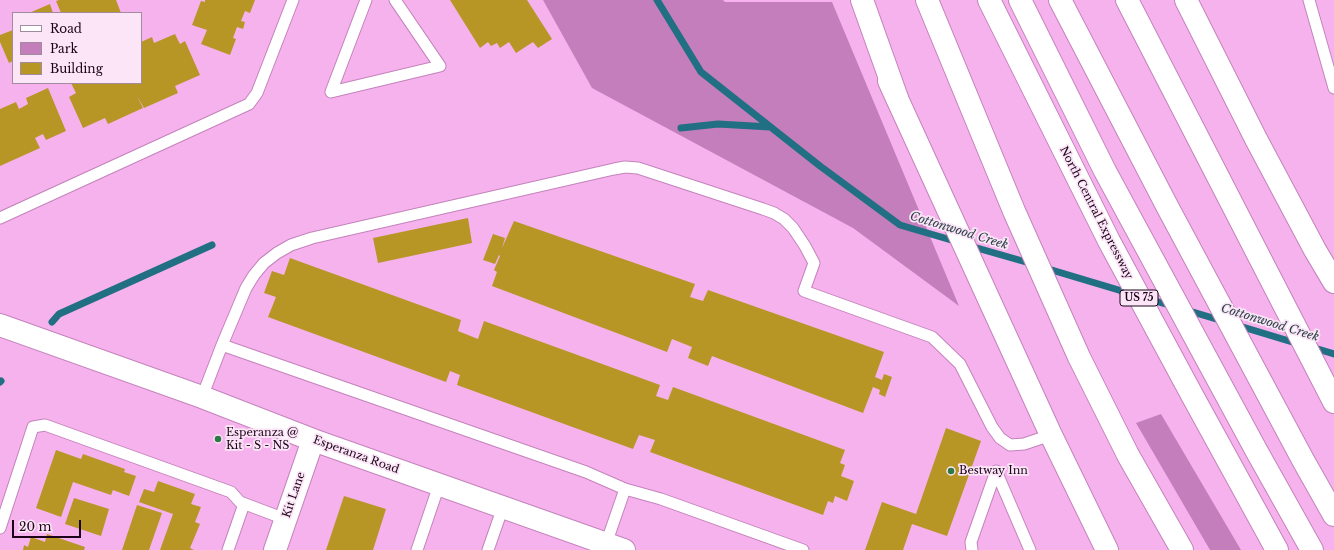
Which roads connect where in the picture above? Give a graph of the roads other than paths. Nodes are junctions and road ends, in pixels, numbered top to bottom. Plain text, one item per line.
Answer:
1 (292, 0) edge
2 (366, 0) edge
3 (395, 0) edge
4 (851, 0) edge
5 (862, 0) edge
6 (927, 0) edge
7 (989, 0) edge
8 (1020, 0) edge
9 (1060, 0) edge
10 (1127, 0) edge
11 (1186, 0) edge
12 (1309, 0) edge
13 (1334, 88) edge
14 (897, 98) junction
15 (0, 218) edge
16 (1246, 230) junction
17 (1334, 282) edge
18 (0, 325) edge
19 (222, 345) junction
20 (1334, 375) edge
21 (202, 397) junction
22 (1334, 402) edge
23 (1051, 435) junction
24 (313, 440) junction
25 (439, 485) junction
26 (625, 489) junction
27 (244, 504) junction
28 (503, 507) junction
29 (1334, 515) edge
30 (285, 519) junction
31 (0, 528) edge
32 (615, 547) edge
33 (228, 550) edge
34 (275, 550) edge
35 (416, 550) edge
36 (488, 550) edge
37 (803, 550) edge
38 (972, 550) edge
39 (1030, 550) edge
40 (1107, 550) edge
41 (1182, 550) edge
42 (1277, 550) edge
43 (1312, 550) edge

1 - 15 lane
2 - 3 lane
4 - 14 main road
5 - 14 main road
6 - 41 main road
7 - 42 main road, North Central Expressway / US 75
8 - 43 main road
9 - 29 main road
10 - 16 main road
11 - 17 main road
12 - 13 lane
14 - 23 main road
16 - 20 main road
16 - 22 main road
18 - 21 main road, Esperanza Road
19 - 21 lane
19 - 23 lane
19 - 26 lane
21 - 24 main road, Esperanza Road
23 - 40 main road
24 - 25 main road, Esperanza Road
24 - 30 main road, Kit Lane
25 - 28 main road, Esperanza Road
25 - 35 lane
26 - 32 lane
26 - 37 lane
27 - 30 lane
27 - 31 lane
27 - 33 lane
28 - 32 main road, Esperanza Road
28 - 36 lane
30 - 34 main road, Kit Lane
38 - 39 lane

